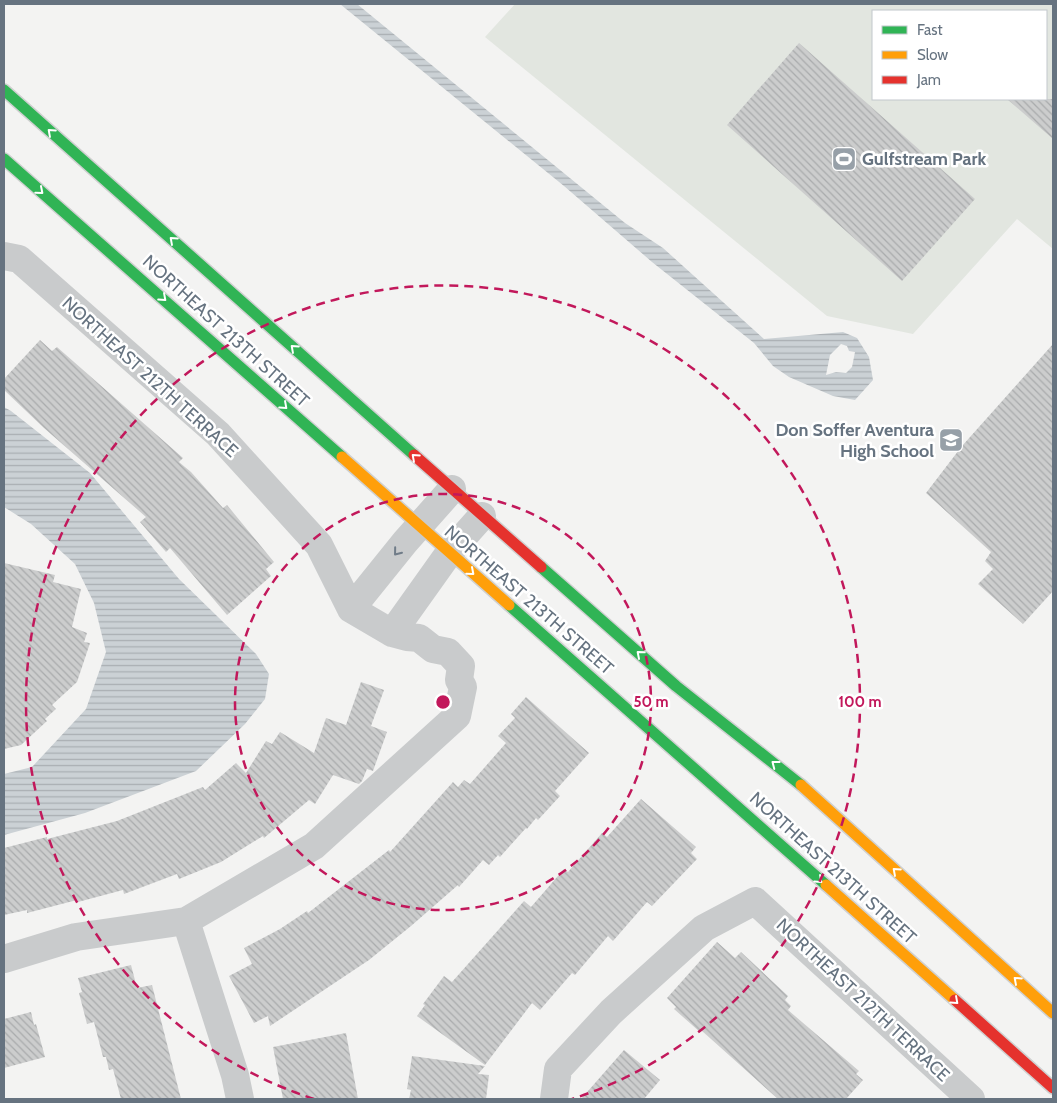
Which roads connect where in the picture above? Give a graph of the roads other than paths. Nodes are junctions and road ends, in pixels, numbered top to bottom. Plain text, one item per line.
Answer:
1 (4, 90) edge
2 (4, 159) edge
3 (4, 256) edge
4 (452, 489) junction
5 (482, 516) junction
6 (419, 526) junction
7 (449, 553) junction
8 (351, 609) junction
9 (392, 633) junction
10 (186, 921) junction
11 (4, 959) edge
12 (1053, 1013) edge
13 (1053, 1088) edge
14 (240, 1099) edge
15 (554, 1099) edge
16 (971, 1099) edge

4 -> 1 street, NORTHEAST 213TH STREET
2 -> 6 street, NORTHEAST 213TH STREET
3 - 8 street, NORTHEAST 212TH TERRACE
4 - 5 street, NORTHEAST 213TH STREET
4 - 6 street
5 - 7 street
12 -> 5 street, NORTHEAST 213TH STREET
6 - 7 street, NORTHEAST 213TH STREET
6 -> 8 street
7 - 9 street
7 -> 13 street, NORTHEAST 213TH STREET
8 - 9 street
9 - 10 street
10 - 11 street
10 - 14 street
15 - 16 street, NORTHEAST 212TH TERRACE

